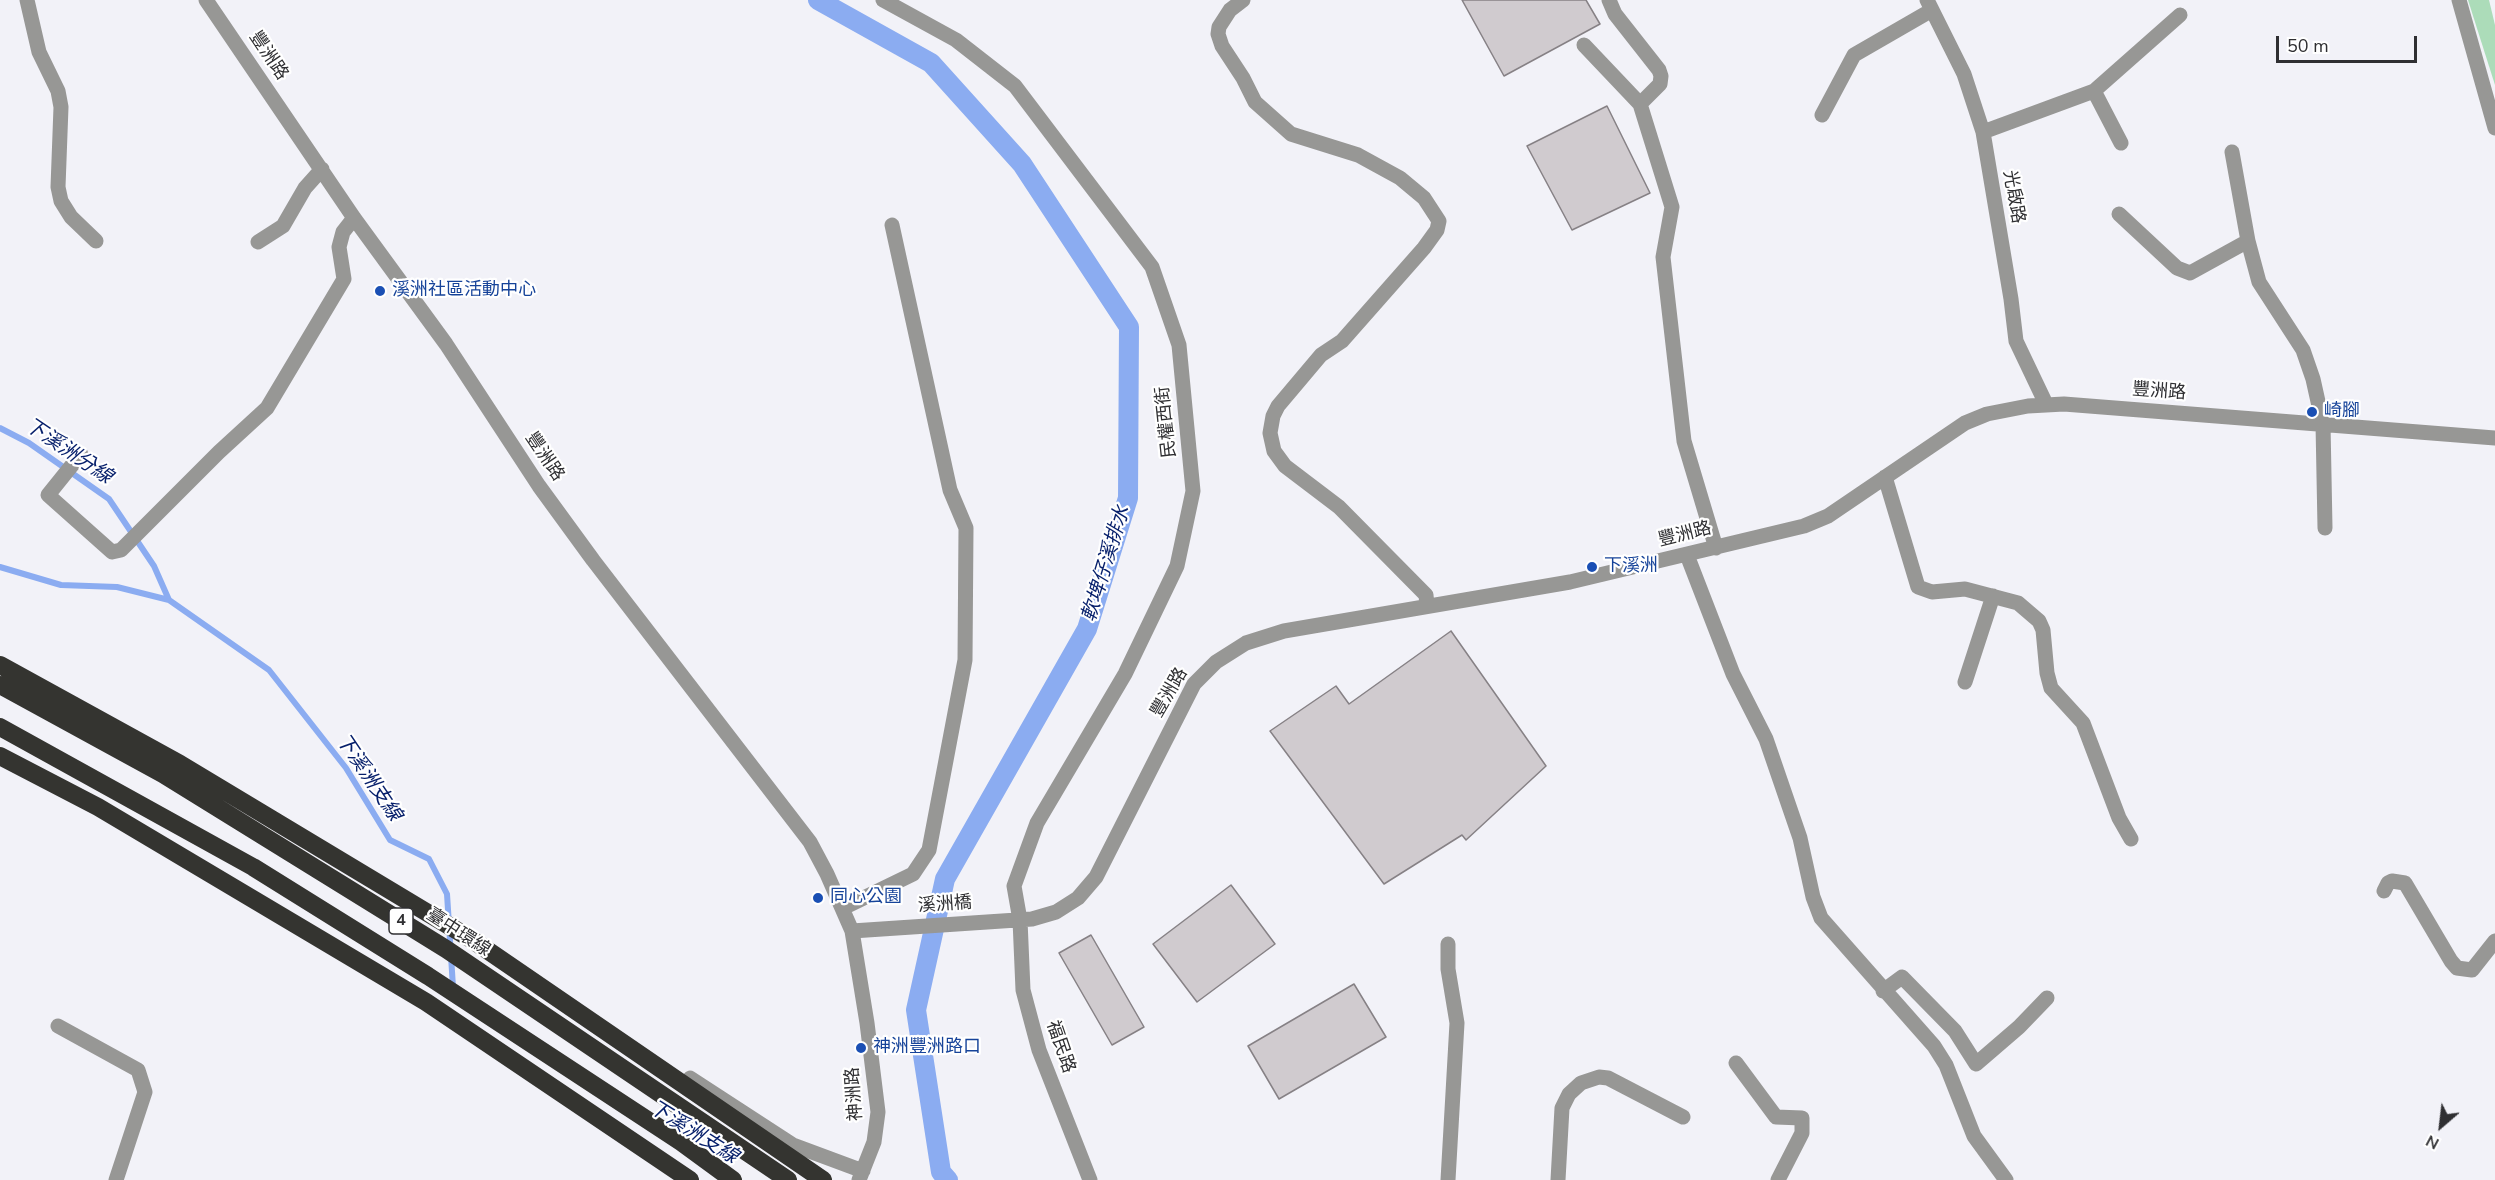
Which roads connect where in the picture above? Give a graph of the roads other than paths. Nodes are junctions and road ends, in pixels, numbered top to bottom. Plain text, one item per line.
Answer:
1 (27, 0) edge
2 (206, 0) edge
3 (883, 0) edge
4 (1243, 0) edge
5 (1609, 0) edge
6 (2459, 0) edge
7 (1929, 5) edge
8 (2180, 15) dead end
9 (1584, 45) dead end
10 (2094, 91) junction
11 (1640, 104) junction
12 (1822, 115) dead end
13 (2495, 128) edge
14 (1983, 132) junction
15 (2121, 143) dead end
16 (2232, 152) dead end
17 (322, 169) junction
18 (2119, 214) dead end
19 (354, 218) junction
20 (892, 225) dead end
21 (96, 241) dead end
22 (2248, 241) junction
23 (258, 242) dead end
24 (2046, 404) junction
25 (2323, 424) junction
26 (2495, 438) edge
27 (81, 453) dead end
28 (1885, 477) junction
29 (2325, 528) dead end
30 (1716, 548) junction
31 (1688, 555) junction
32 (1993, 596) junction
33 (1427, 606) junction
34 (0, 665) edge
35 (0, 676) edge
36 (1965, 682) dead end
37 (0, 685) edge
38 (0, 727) edge
39 (0, 756) edge
40 (2131, 839) dead end
41 (2384, 891) dead end
42 (843, 908) junction
43 (1012, 920) junction
44 (852, 931) junction
45 (2495, 941) edge
46 (1448, 944) dead end
47 (1883, 991) junction
48 (2047, 998) dead end
49 (58, 1026) dead end
50 (1736, 1063) dead end
51 (1683, 1116) dead end
52 (861, 1175) edge
53 (116, 1180) edge
54 (690, 1180) edge
55 (733, 1180) edge
56 (788, 1180) edge
57 (823, 1180) edge
58 (1090, 1180) edge
59 (1448, 1180) edge
60 (1558, 1180) edge
61 (1778, 1180) edge
62 (2006, 1180) edge

1 - 21 street
2 - 17 street, 豐洲路
3 - 43 street, 民權西街
4 - 33 street
5 - 11 street
6 - 13 street
7 - 12 street
7 - 14 street, 光啟路
8 - 10 street
9 - 11 street
10 - 14 street
10 - 15 street
11 - 30 street
14 - 24 street, 光啟路
16 - 22 street
17 - 19 street, 豐洲路
17 - 23 street
18 - 22 street
19 - 27 street
19 - 42 street, 豐洲路
20 - 42 street
22 - 25 street
24 - 25 street, 豐洲路
24 - 28 street, 豐洲路
25 - 26 street, 豐洲路
25 - 29 street
28 - 30 street, 豐洲路
28 - 32 street
30 - 31 street, 豐洲路
31 - 33 street, 豐洲路
31 - 47 street
32 - 36 street
32 - 40 street
33 - 43 street, 豐洲路
34 - 57 highway
35 - 52 street
37 - 56 highway, 臺中環線 / 4
38 - 55 highway, 4
39 - 54 highway
41 - 45 street
42 - 44 street, 豐洲路
43 - 44 street, 溪洲橋
43 - 58 street, 福民路
44 - 52 street, 神洲路
46 - 59 street
47 - 48 street
47 - 62 street
49 - 53 street
50 - 61 street
51 - 60 street

